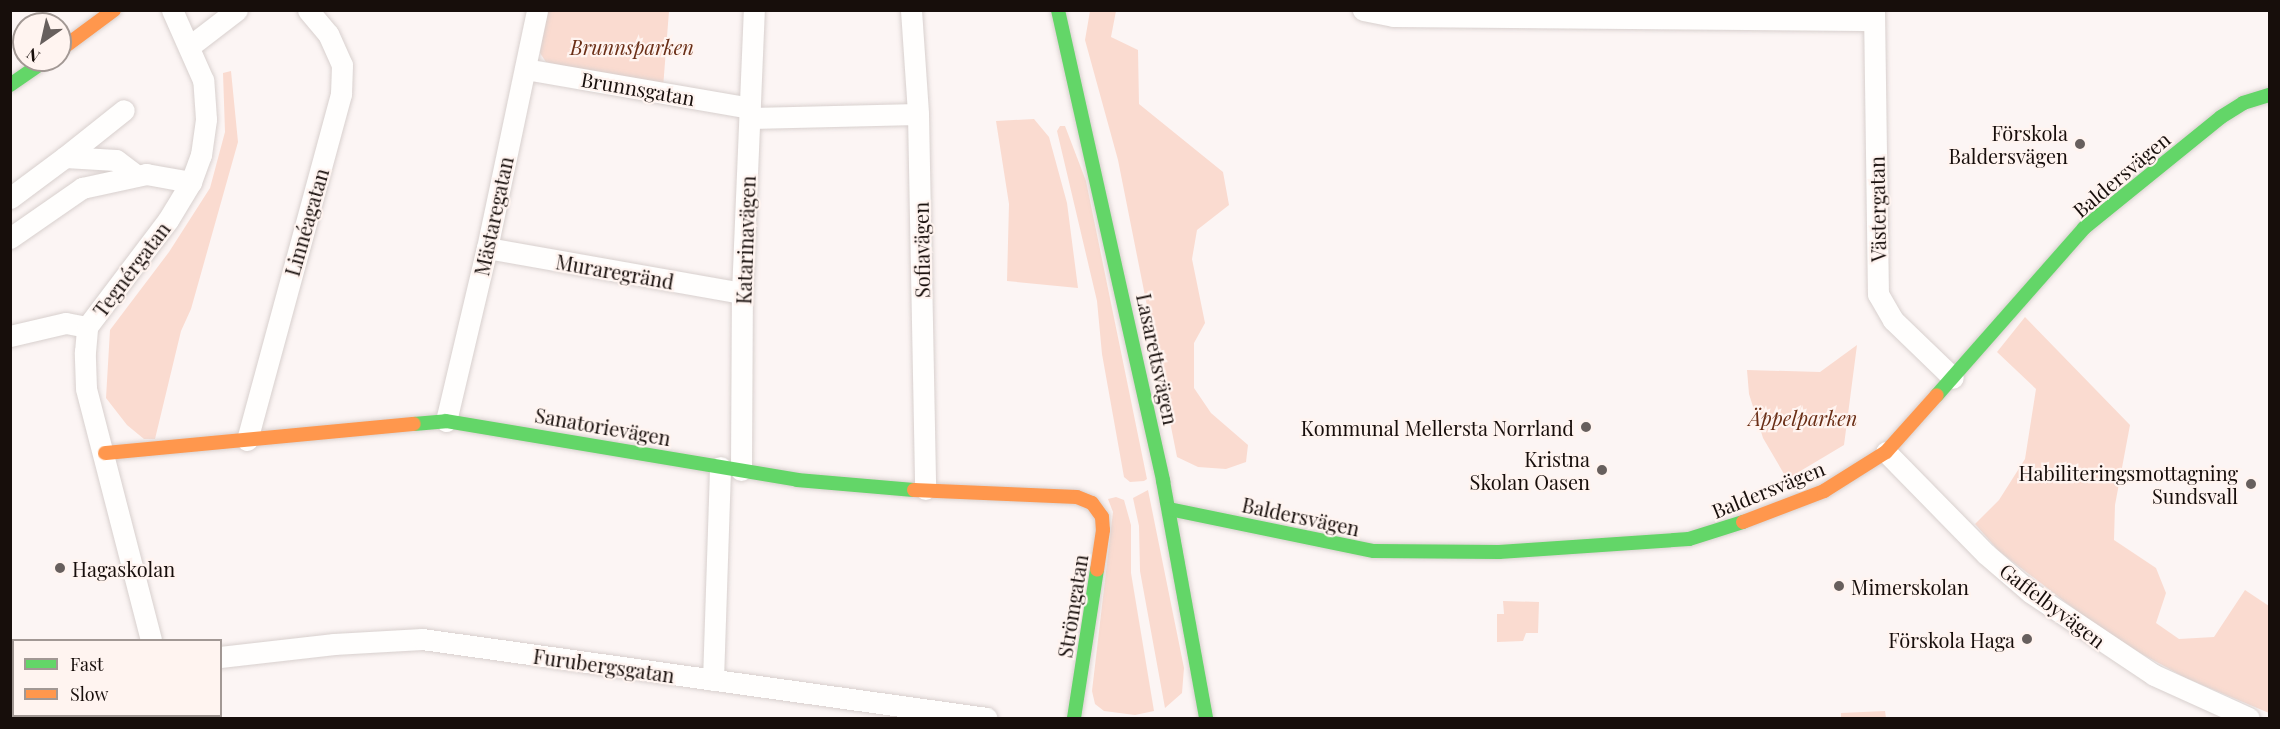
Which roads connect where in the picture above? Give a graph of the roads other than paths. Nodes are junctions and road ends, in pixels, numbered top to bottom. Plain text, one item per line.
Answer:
1 (114, 10) edge
2 (172, 10) edge
3 (237, 10) edge
4 (308, 10) edge
5 (537, 10) edge
6 (754, 10) edge
7 (911, 10) edge
8 (1058, 10) edge
9 (1363, 10) edge
10 (1530, 13) edge
11 (1874, 15) edge
12 (72, 41) edge
13 (190, 46) junction
14 (525, 69) junction
15 (28, 72) edge
16 (10, 85) edge
17 (2270, 95) edge
18 (124, 110) dead end
19 (751, 113) junction
20 (918, 114) junction
21 (65, 157) junction
22 (137, 176) junction
23 (191, 182) junction
24 (10, 198) edge
25 (10, 238) edge
26 (487, 249) junction
27 (742, 293) junction
28 (87, 327) junction
29 (10, 336) edge
30 (1953, 378) junction
31 (446, 421) junction
32 (247, 440) junction
33 (1886, 452) junction
34 (105, 453) junction
35 (731, 469) junction
36 (925, 489) junction
37 (1092, 503) joint
38 (1169, 509) junction
39 (151, 639) edge
40 (222, 657) edge
41 (713, 680) junction
42 (987, 718) edge
43 (1074, 718) edge
44 (1206, 718) edge
45 (2249, 718) edge

1 - 12 street
2 - 13 street, Tegnérgatan
3 - 13 street
4 - 32 street, Linnéagatan
5 - 14 street, Mästaregatan
6 - 19 street, Katarinavägen
7 - 20 street, Sofiavägen
8 - 38 street, Lasarettsvägen
9 - 10 street
10 - 11 street
11 - 30 street, Västergatan
13 - 23 street, Tegnérgatan
14 - 19 street, Brunnsgatan
14 - 26 street, Mästaregatan
15 - 16 street
17 - 30 street, Baldersvägen
18 - 21 street
19 - 20 street, Brunnsgatan
19 - 27 street, Katarinavägen
20 - 36 street, Sofiavägen
21 - 22 street
21 - 24 street
22 - 23 street
22 - 25 street
23 - 28 street, Tegnérgatan
26 - 27 street, Muraregränd
26 - 31 street, Mästaregatan
27 - 35 street, Katarinavägen
28 - 29 street
28 - 34 street, Tegnérgatan
30 - 33 street, Baldersvägen
31 - 32 street, Sanatorievägen
31 - 35 street, Sanatorievägen
32 - 34 street, Sanatorievägen
33 - 38 street, Baldersvägen
33 - 45 street, Gaffelbyvägen
34 - 39 street, Tegnérgatan
35 - 36 street, Sanatorievägen
35 - 41 street, Katarinavägen
36 - 37 street, Sanatorievägen
37 - 43 street, Strömgatan
38 - 44 street, Lasarettsvägen
40 - 41 street, Furubergsgatan
41 - 42 street, Furubergsgatan

